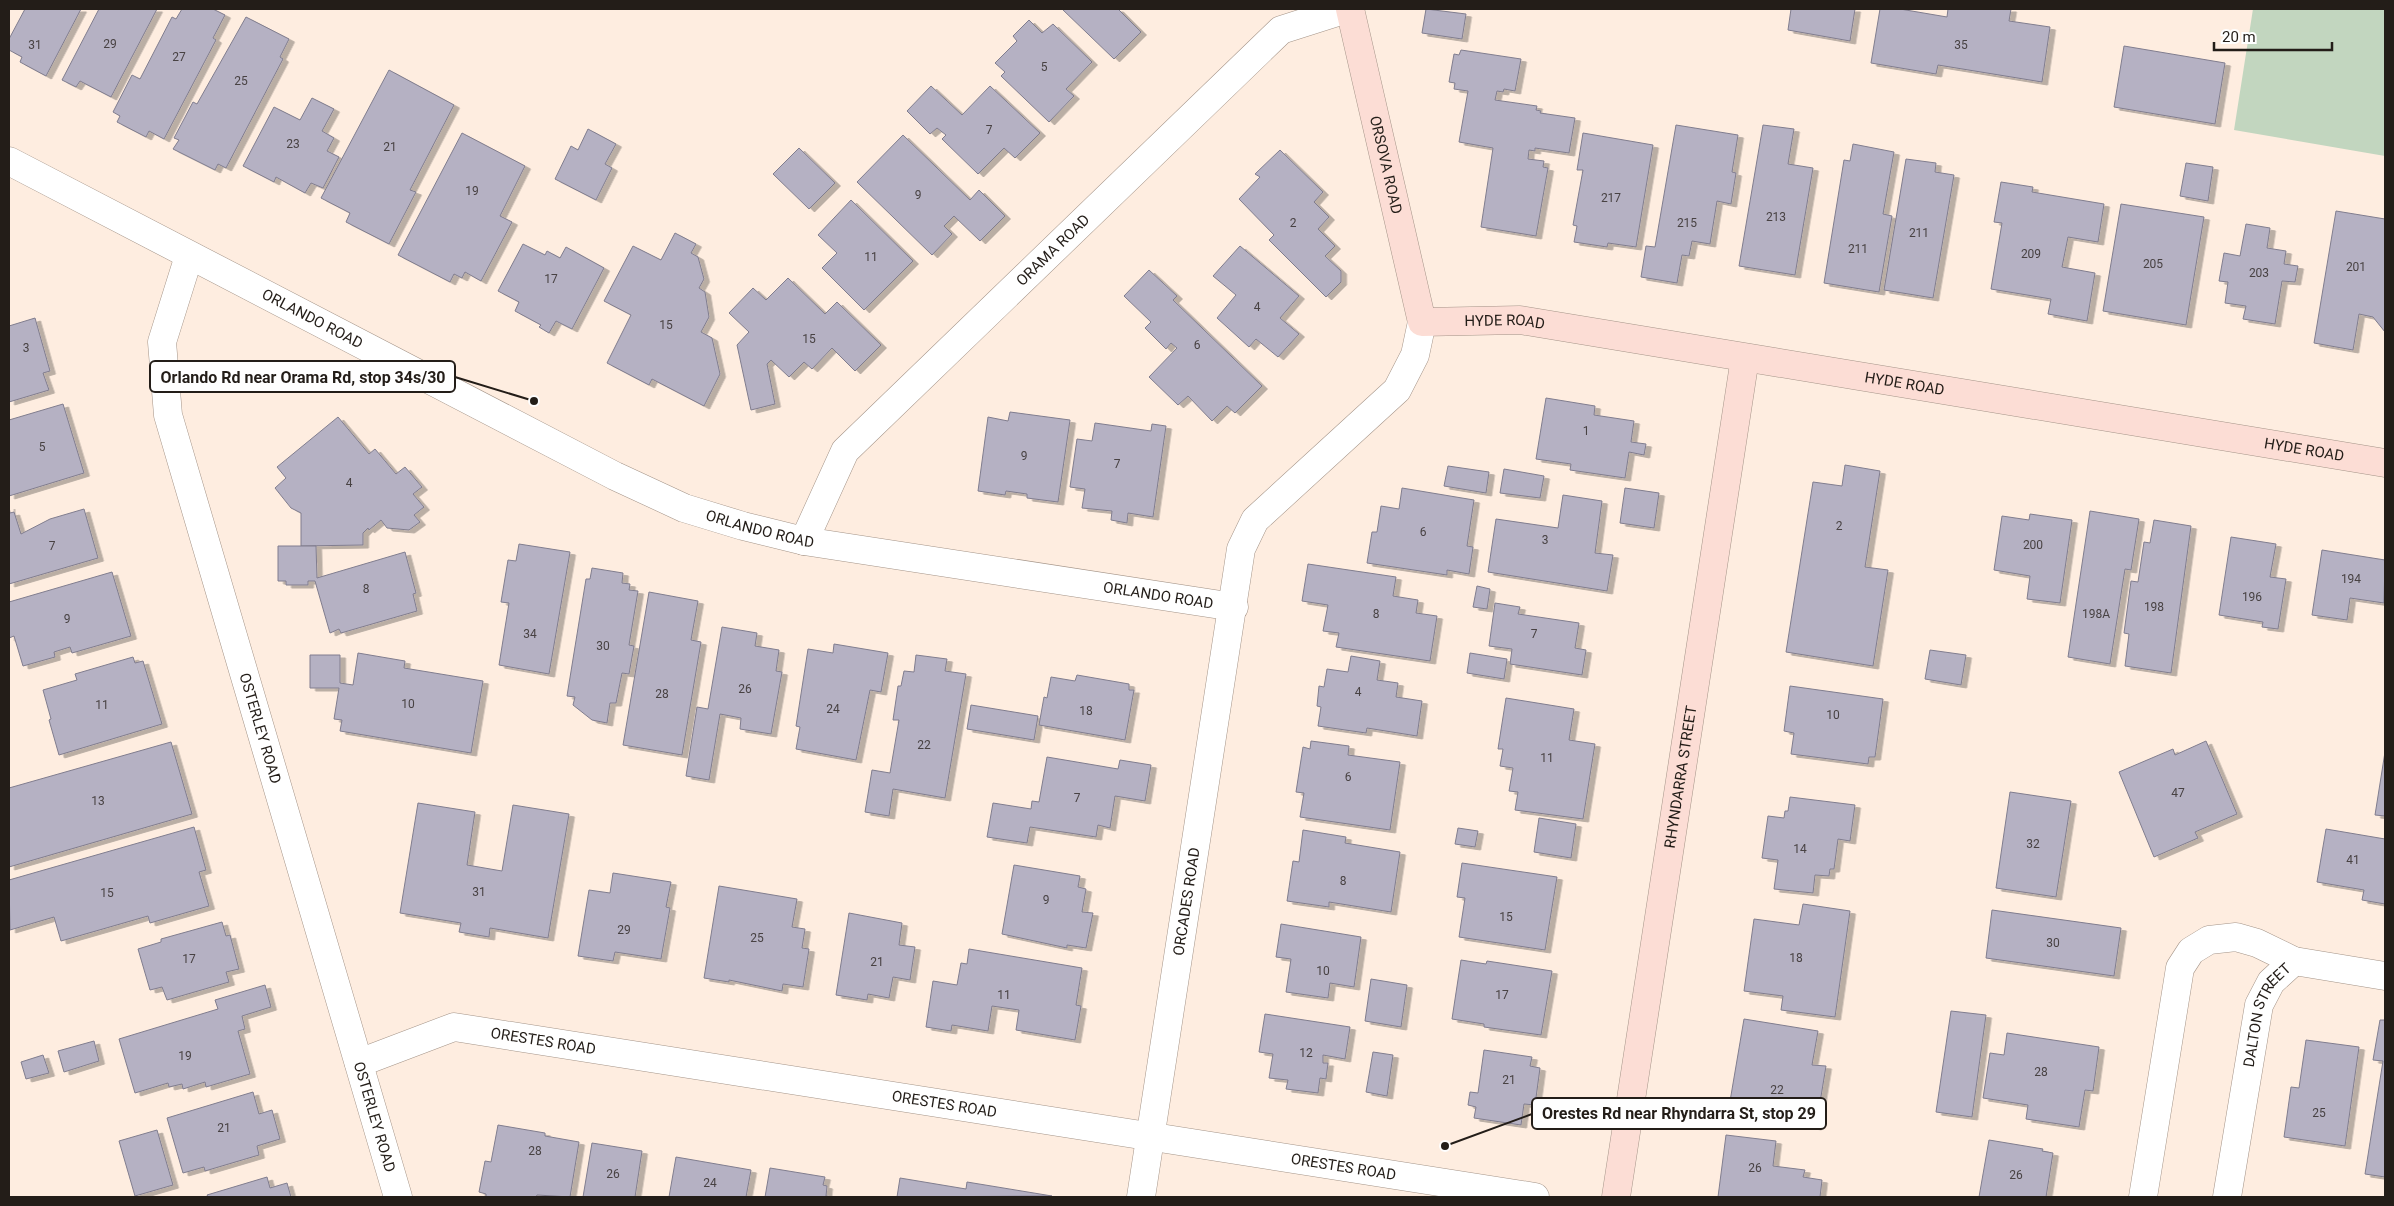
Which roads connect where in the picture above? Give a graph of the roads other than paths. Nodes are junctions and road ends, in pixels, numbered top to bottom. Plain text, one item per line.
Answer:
1 (1349, 9) edge
2 (9, 161) edge
3 (188, 256) junction
4 (1422, 322) junction
5 (1745, 358) junction
6 (2385, 463) edge
7 (804, 541) junction
8 (1234, 607) junction
9 (2294, 961) junction
10 (2385, 976) edge
11 (359, 1063) junction
12 (1151, 1136) junction
13 (398, 1197) edge
14 (1142, 1197) edge
15 (1534, 1197) edge
16 (1616, 1197) edge
17 (2143, 1197) edge
18 (2227, 1197) edge

1 - 4 street, ORSOVA ROAD
1 - 7 street, ORAMA ROAD
2 - 3 street, ORLANDO ROAD
3 - 7 street, ORLANDO ROAD
3 - 11 street, OSTERLEY ROAD
4 - 5 street, HYDE ROAD
4 - 8 street, ORLANDO ROAD
5 - 6 street, HYDE ROAD
5 - 16 street, RHYNDARRA STREET
7 - 8 street, ORLANDO ROAD
8 - 12 street, ORCADES ROAD
9 - 10 street
9 - 17 street, DALTON STREET
9 - 18 street, DALTON STREET
11 - 12 street, ORESTES ROAD
11 - 13 street, OSTERLEY ROAD
12 - 14 street, ORCADES ROAD
12 - 15 street, ORESTES ROAD

